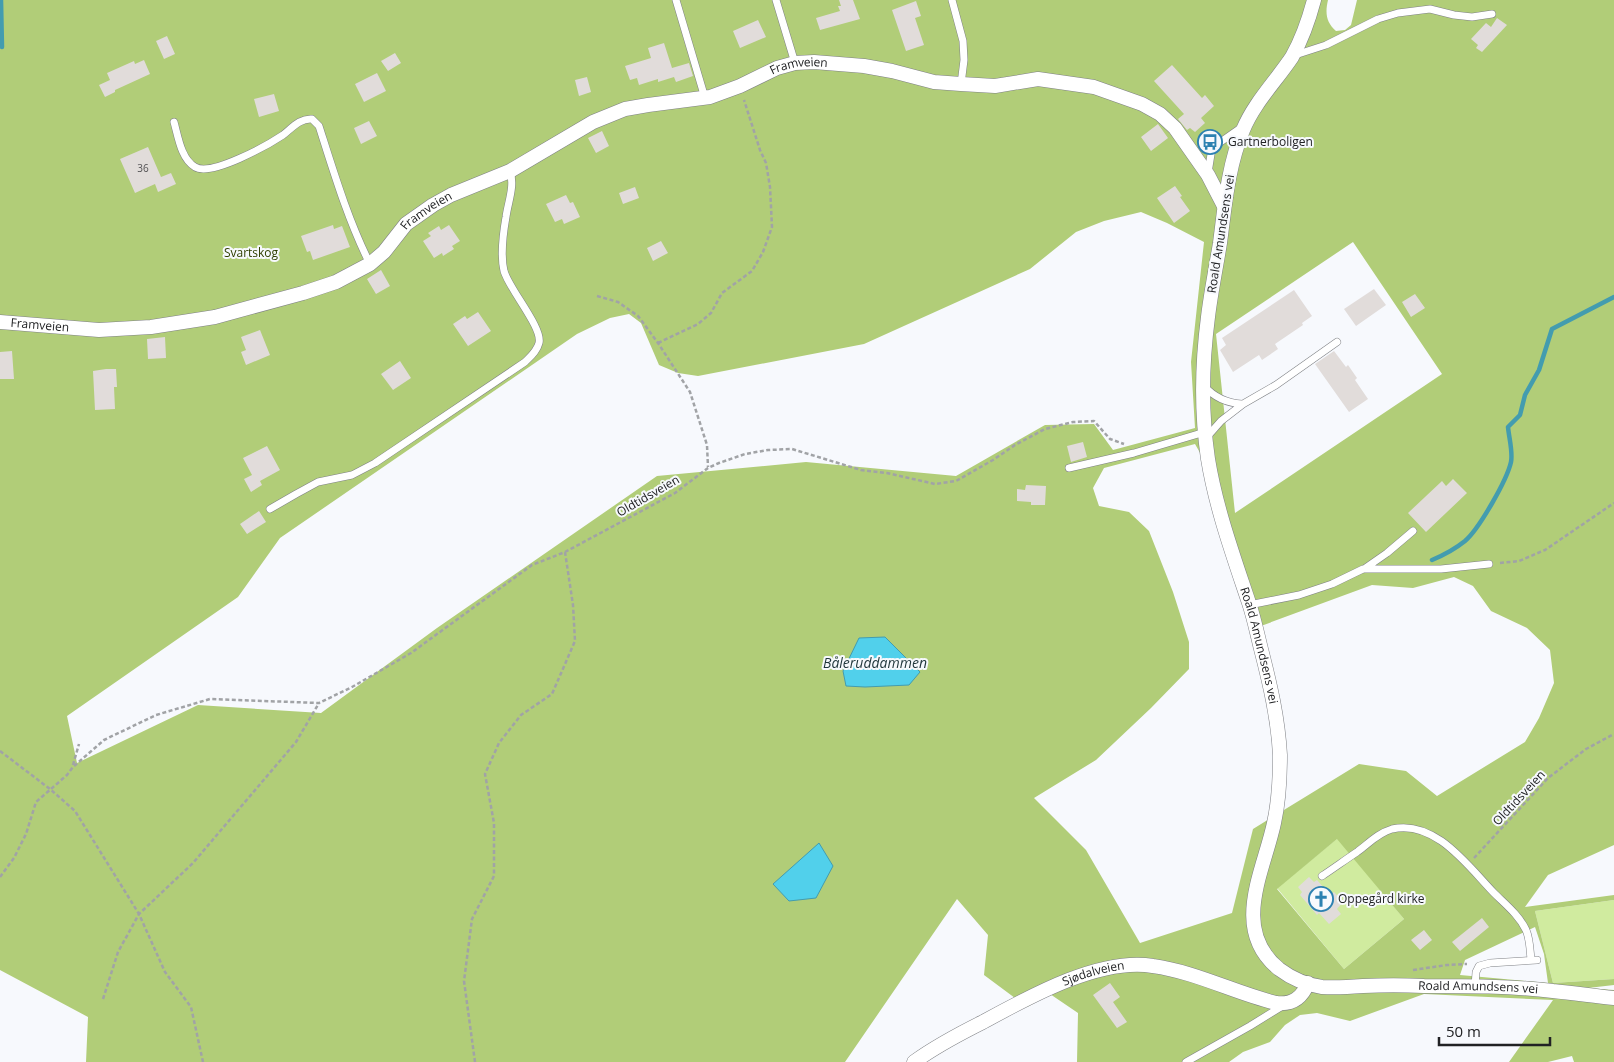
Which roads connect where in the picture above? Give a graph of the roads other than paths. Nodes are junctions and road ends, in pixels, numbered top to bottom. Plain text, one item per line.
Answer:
1 (676, 0) edge
2 (776, 0) edge
3 (952, 0) edge
4 (1314, 0) edge
5 (1492, 14) dead end
6 (1292, 56) junction
7 (795, 63) junction
8 (961, 84) junction
9 (705, 98) junction
10 (174, 122) dead end
11 (1244, 126) junction
12 (510, 171) junction
13 (1208, 175) junction
14 (1224, 206) junction
15 (370, 264) junction
16 (0, 322) edge
17 (1338, 342) dead end
18 (1203, 386) junction
19 (1242, 404) junction
20 (1205, 435) junction
21 (1069, 468) dead end
22 (270, 509) dead end
23 (1413, 531) dead end
24 (1489, 564) road end
25 (1363, 569) junction
26 (1250, 605) junction
27 (1322, 876) dead end
28 (1308, 983) junction
29 (1475, 987) junction
30 (1614, 998) edge
31 (1287, 1004) junction
32 (914, 1062) edge
33 (1186, 1062) edge

1 - 9 lane
2 - 7 lane
3 - 8 lane
4 - 6 street, Roald Amundsens vei
5 - 6 lane
6 - 11 street, Roald Amundsens vei
7 - 8 street, Framveien
7 - 9 street, Framveien
8 - 13 street, Framveien
9 - 12 street, Framveien
10 - 15 lane
11 - 13 lane
11 - 14 street, Roald Amundsens vei
12 - 15 street, Framveien
12 - 22 lane
13 - 14 street, Framveien
14 - 18 street, Roald Amundsens vei
15 - 16 street, Framveien
17 - 19 lane
18 - 19 lane
18 - 20 street, Roald Amundsens vei
19 - 20 lane
20 - 21 lane
20 - 26 street, Roald Amundsens vei
23 - 25 lane
24 - 25 lane
25 - 26 lane
26 - 28 street, Roald Amundsens vei
27 - 29 lane
28 - 29 street, Roald Amundsens vei
28 - 31 street
29 - 30 street, Roald Amundsens vei
31 - 32 street, Sjødalveien
31 - 33 lane

